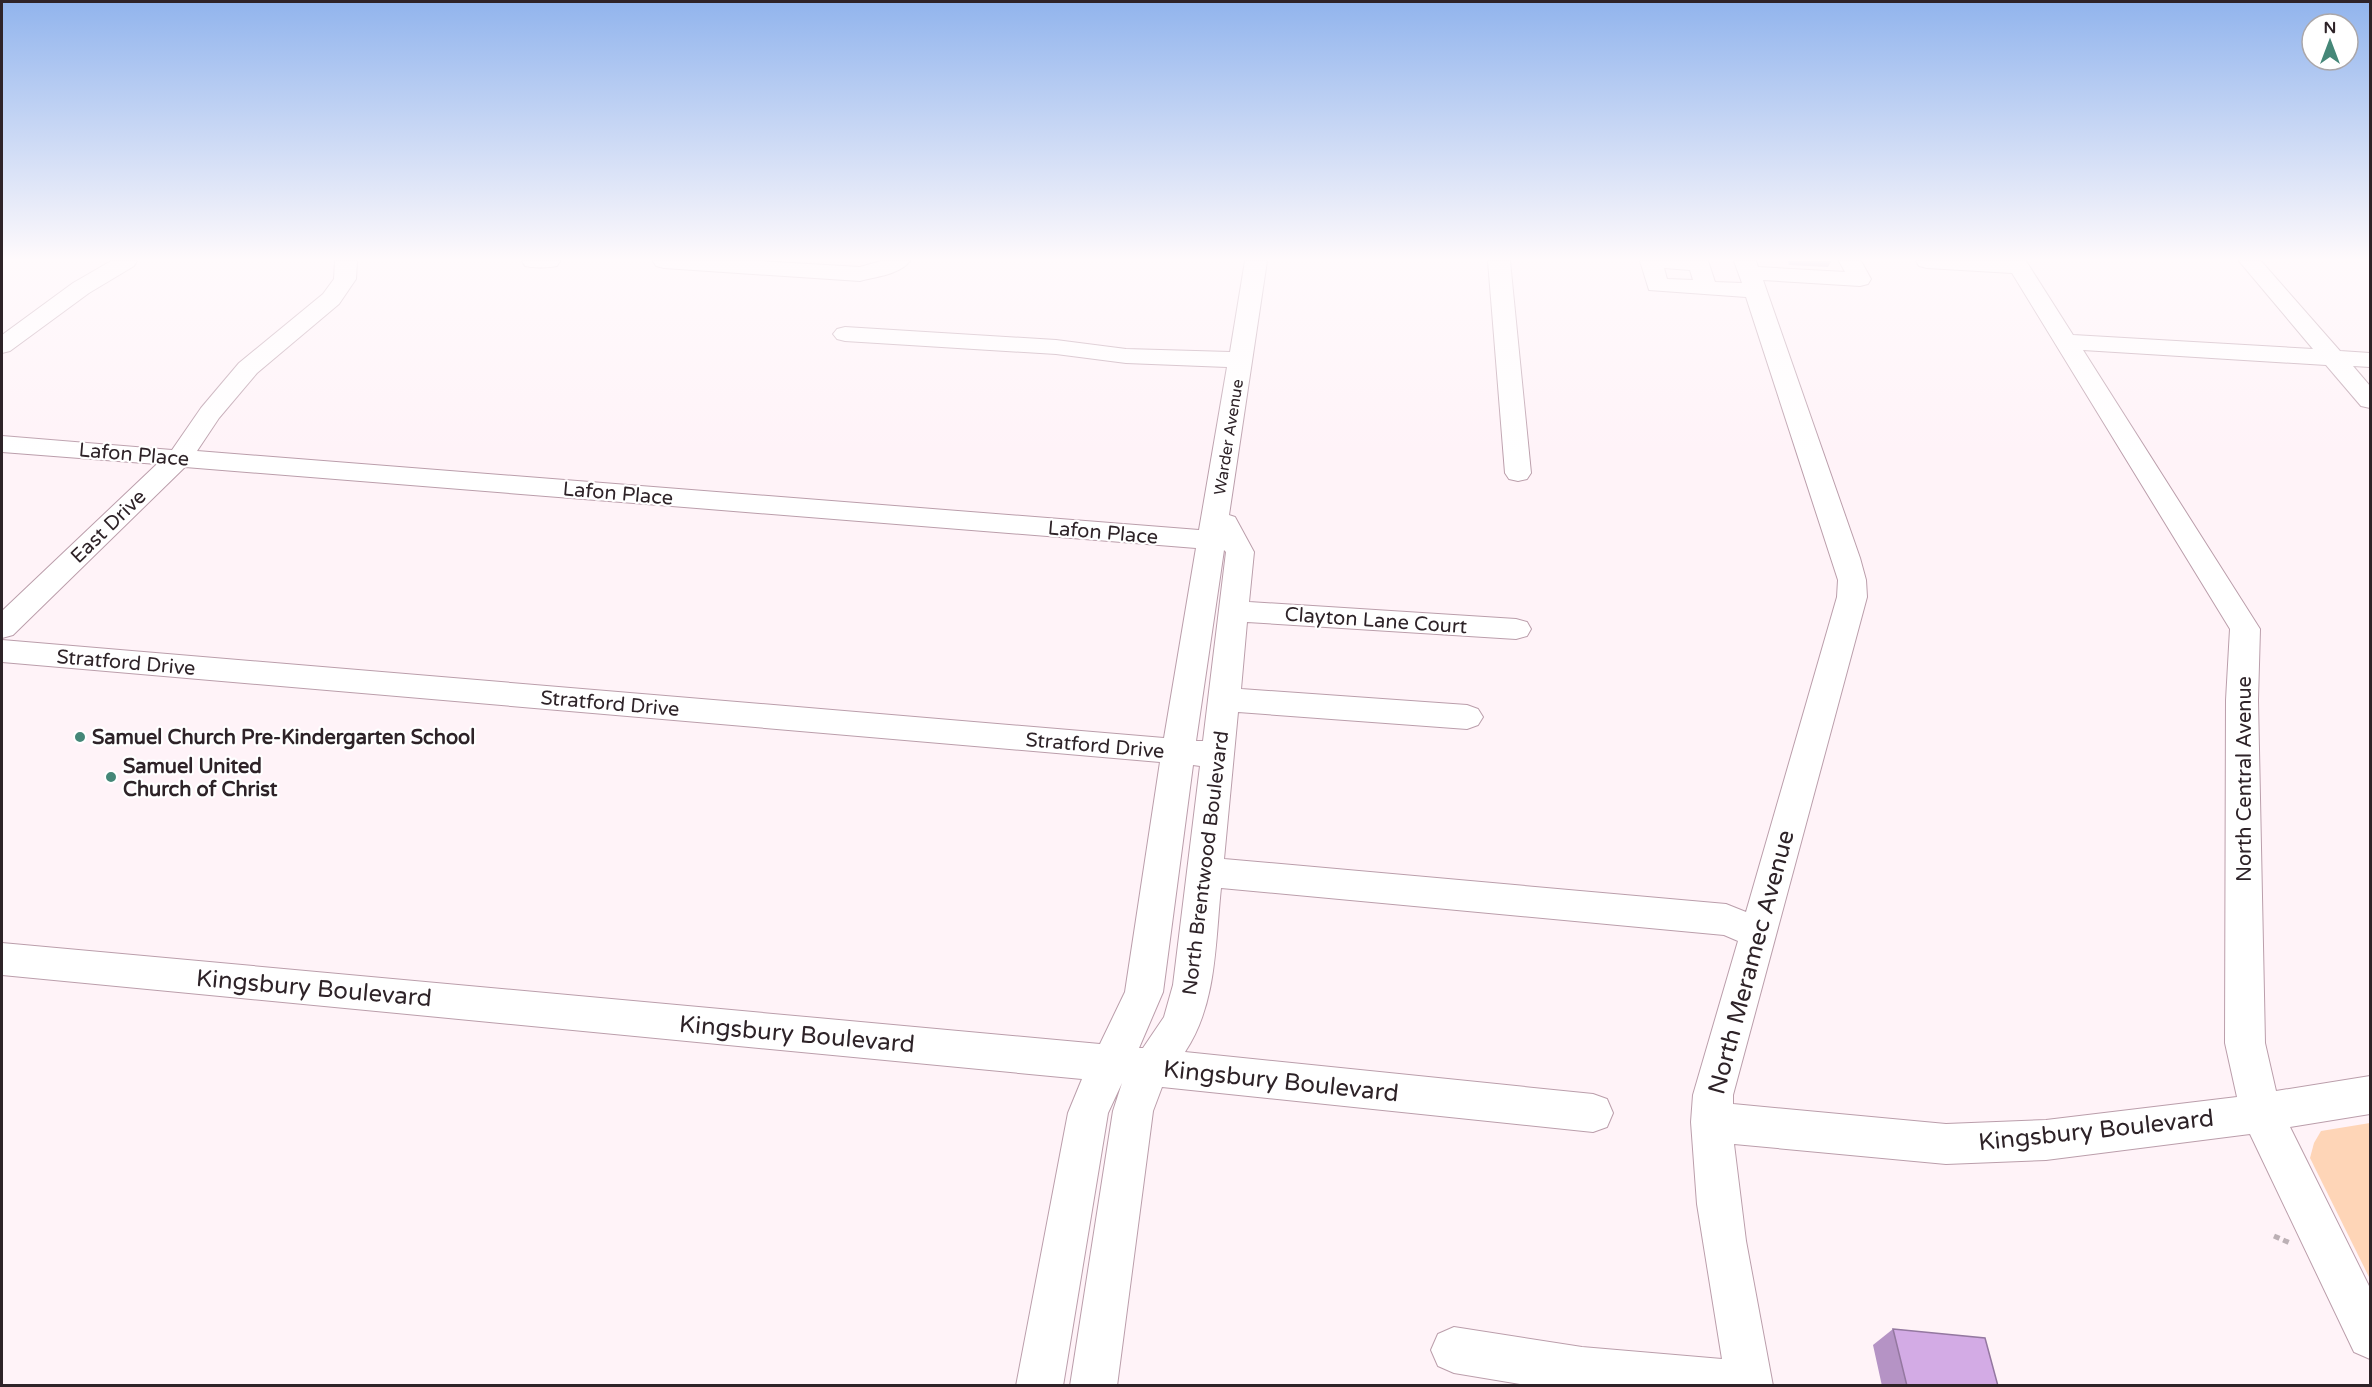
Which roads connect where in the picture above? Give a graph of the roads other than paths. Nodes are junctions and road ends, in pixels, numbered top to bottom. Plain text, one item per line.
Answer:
1 (30, 326) edge
2 (299, 326) edge
3 (1245, 326) edge
4 (1505, 326) edge
5 (1767, 326) edge
6 (2056, 326) edge
7 (2305, 326) edge
8 (845, 334) dead end
9 (2066, 342) junction
10 (2, 346) edge
11 (2333, 358) junction
12 (1239, 360) junction
13 (2370, 360) edge
14 (2370, 400) edge
15 (2, 444) edge
16 (179, 458) junction
17 (1518, 473) dead end
18 (1221, 529) junction
19 (1235, 611) junction
20 (2, 628) edge
21 (1516, 629) dead end
22 (2, 651) edge
23 (1225, 699) junction
24 (1467, 717) dead end
25 (1178, 752) junction
26 (1219, 755) junction
27 (1205, 872) junction
28 (1757, 932) junction
29 (2, 958) edge
30 (1110, 1063) junction
31 (1151, 1068) junction
32 (2370, 1095) edge
33 (1593, 1113) dead end
34 (2261, 1113) junction
35 (1712, 1122) junction
36 (2370, 1336) edge
37 (1454, 1350) dead end
38 (1750, 1385) edge
39 (1039, 1386) edge
40 (1093, 1386) edge

1 - 10 street
2 - 16 street, East Drive
3 - 12 street, Warder Avenue
4 - 17 street
5 - 28 street, North Meramec Avenue
6 - 9 street, North Central Avenue
7 - 11 street
8 - 12 street
9 - 11 street
9 - 34 street, North Central Avenue
11 - 13 street
11 - 14 street
12 - 18 street, Warder Avenue
15 - 16 street, Lafon Place
16 - 18 street, Lafon Place
16 - 20 street, East Drive
18 - 19 street, North Brentwood Boulevard
18 - 25 street, North Brentwood Boulevard
19 - 21 street, Clayton Lane Court
19 - 23 street, North Brentwood Boulevard
22 - 25 street, Stratford Drive
23 - 24 street
23 - 26 street, North Brentwood Boulevard
25 - 26 street, Stratford Drive
25 - 30 street, North Brentwood Boulevard
26 - 27 street, North Brentwood Boulevard
27 - 28 street
27 - 31 street, North Brentwood Boulevard
28 - 35 street, North Meramec Avenue
29 - 30 street, Kingsbury Boulevard
30 - 31 street, Kingsbury Boulevard
30 - 39 street, North Brentwood Boulevard
31 - 33 street, Kingsbury Boulevard
31 - 40 street, North Brentwood Boulevard
32 - 34 street, Kingsbury Boulevard
34 - 35 street, Kingsbury Boulevard
34 - 36 street, North Central Avenue
35 - 38 street, North Meramec Avenue
37 - 38 street

